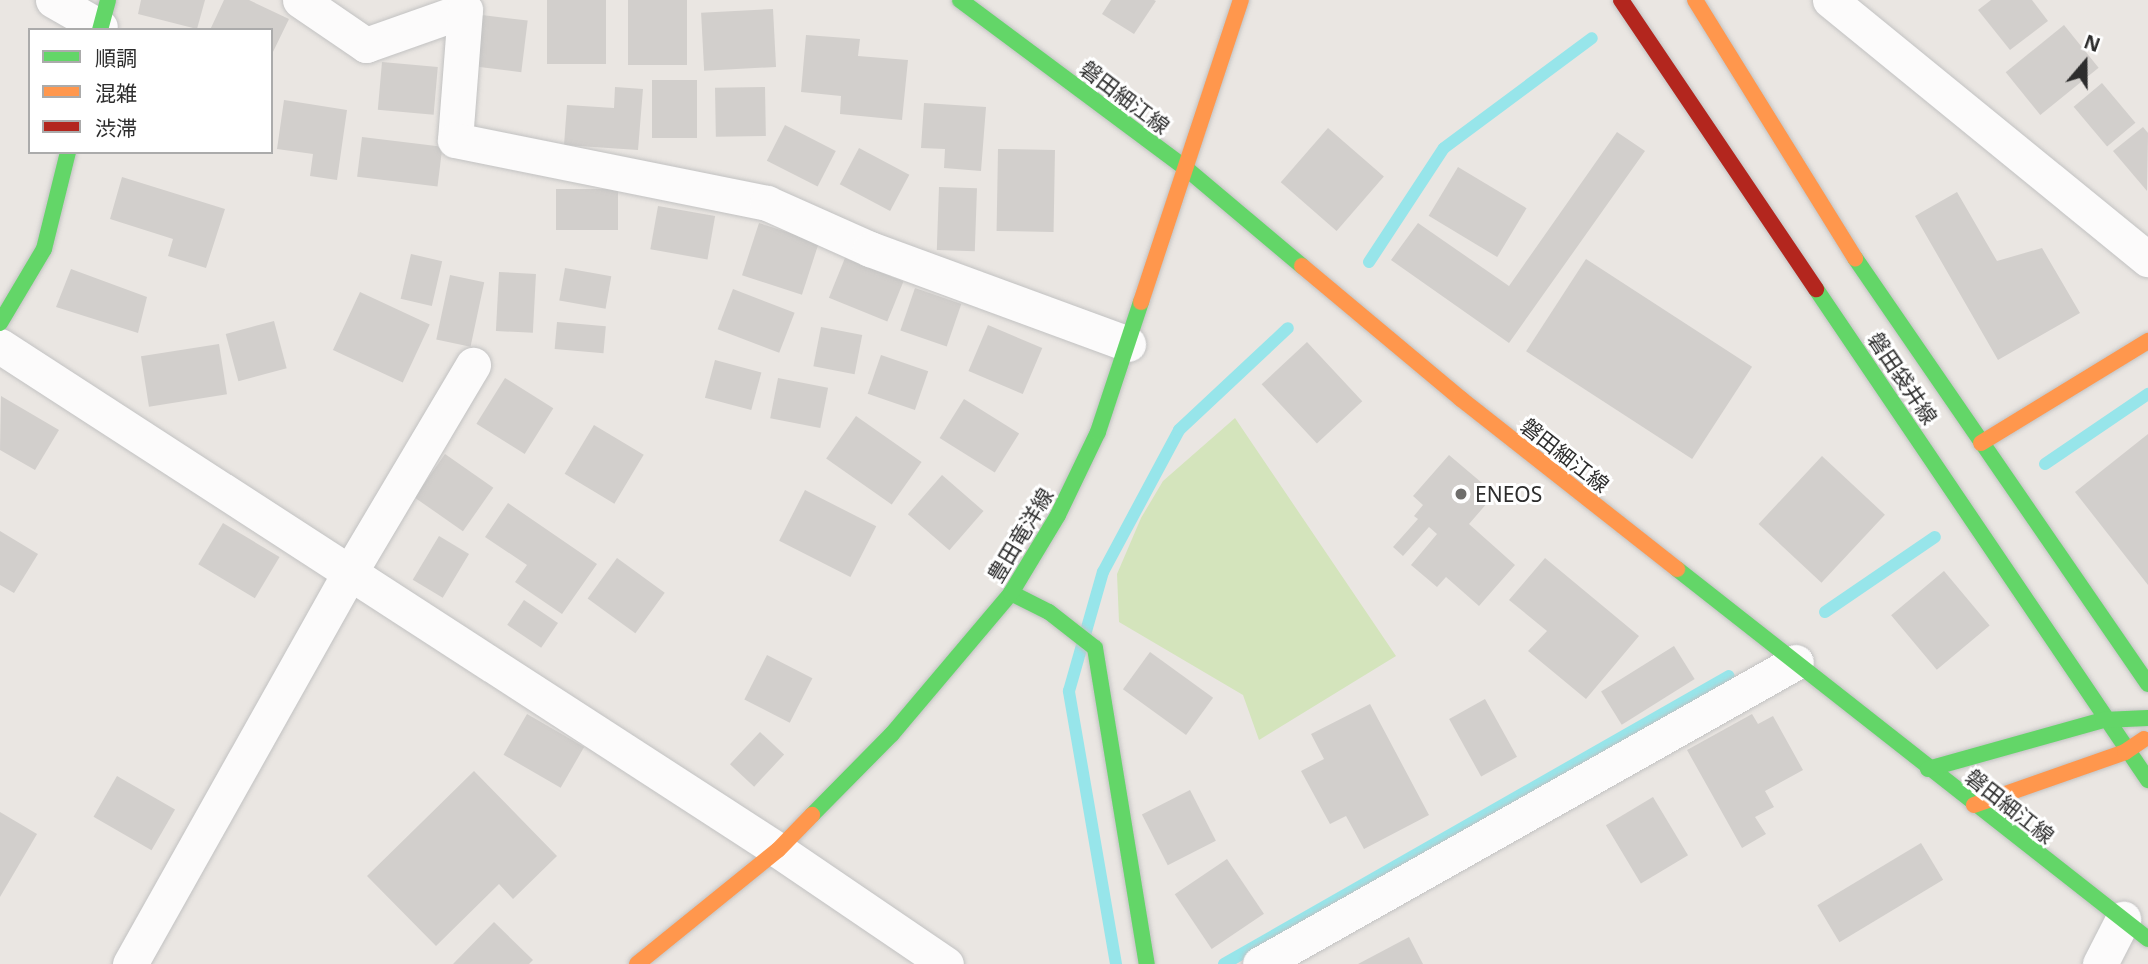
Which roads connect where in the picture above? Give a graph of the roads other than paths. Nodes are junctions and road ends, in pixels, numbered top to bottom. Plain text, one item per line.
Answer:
1 (53, 0) edge
2 (300, 0) edge
3 (960, 0) edge
4 (1241, 0) edge
5 (1621, 0) edge
6 (1695, 0) edge
7 (1830, 0) edge
8 (446, 8) edge
9 (103, 19) edge
10 (68, 154) edge
11 (1188, 170) junction
12 (2148, 259) edge
13 (0, 323) edge
14 (2148, 341) edge
15 (1128, 344) junction
16 (0, 346) edge
17 (473, 365) dead end
18 (1981, 443) junction
19 (350, 572) junction
20 (1011, 593) junction
21 (1796, 662) junction
22 (2148, 684) edge
23 (2148, 719) edge
24 (2103, 720) junction
25 (2148, 735) edge
26 (2125, 752) junction
27 (1928, 768) junction
28 (2148, 780) edge
29 (1974, 805) junction
30 (778, 850) junction
31 (2135, 929) edge
32 (130, 964) edge
33 (636, 964) edge
34 (946, 964) edge
35 (1147, 964) edge
36 (1260, 964) edge
37 (2100, 964) edge

1 - 9 street
2 - 8 street
3 - 11 main road, 磐田細江線
4 - 11 main road, 豊田竜洋線
5 - 24 main road, 磐田袋井線
6 - 18 main road, 磐田袋井線
7 - 12 street
8 - 15 street
10 - 13 main road
11 - 15 main road, 豊田竜洋線
11 - 21 main road, 磐田細江線
14 - 18 main road
15 - 20 main road, 豊田竜洋線
16 - 19 street
17 - 19 street
18 - 22 main road, 磐田袋井線
19 - 30 street
19 - 32 street
20 - 30 main road, 豊田竜洋線
20 - 35 main road
21 - 27 main road, 磐田細江線
21 - 36 street
23 - 24 main road
24 - 26 main road, 磐田袋井線
24 - 27 main road
25 - 26 main road
26 - 28 main road, 磐田袋井線
26 - 29 main road
27 - 29 main road, 磐田細江線
29 - 31 main road, 磐田細江線
30 - 33 main road, 豊田竜洋線
30 - 34 street
31 - 37 street

